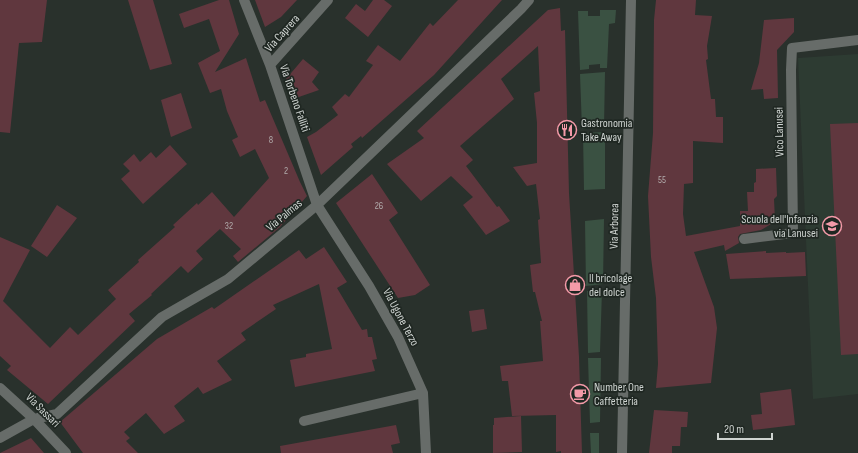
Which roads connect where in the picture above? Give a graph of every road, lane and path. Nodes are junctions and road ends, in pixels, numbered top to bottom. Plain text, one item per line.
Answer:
1 (244, 0) edge
2 (328, 0) edge
3 (529, 0) edge
4 (631, 0) edge
5 (858, 40) edge
6 (270, 65) junction
7 (317, 205) junction
8 (744, 239) dead end
9 (0, 388) edge
10 (423, 393) junction
11 (34, 419) junction
12 (304, 421) dead end
13 (0, 438) edge
14 (66, 453) edge
15 (426, 453) edge
16 (622, 453) edge

1 - 6 street, Via Torbeno Falliti
2 - 6 street, Via Caprera
3 - 7 street, Via Palmas
4 - 16 street, Via Arborea
5 - 8 street, Vico Lanusei
6 - 7 street, Via Torbeno Falliti
7 - 10 street, Via Ugone Terzo
7 - 11 street, Via Palmas
9 - 11 street, Via Sassari
10 - 12 street
10 - 15 street, Via Ugone Terzo
11 - 13 street, Via Palmas
11 - 14 street, Via Sassari

